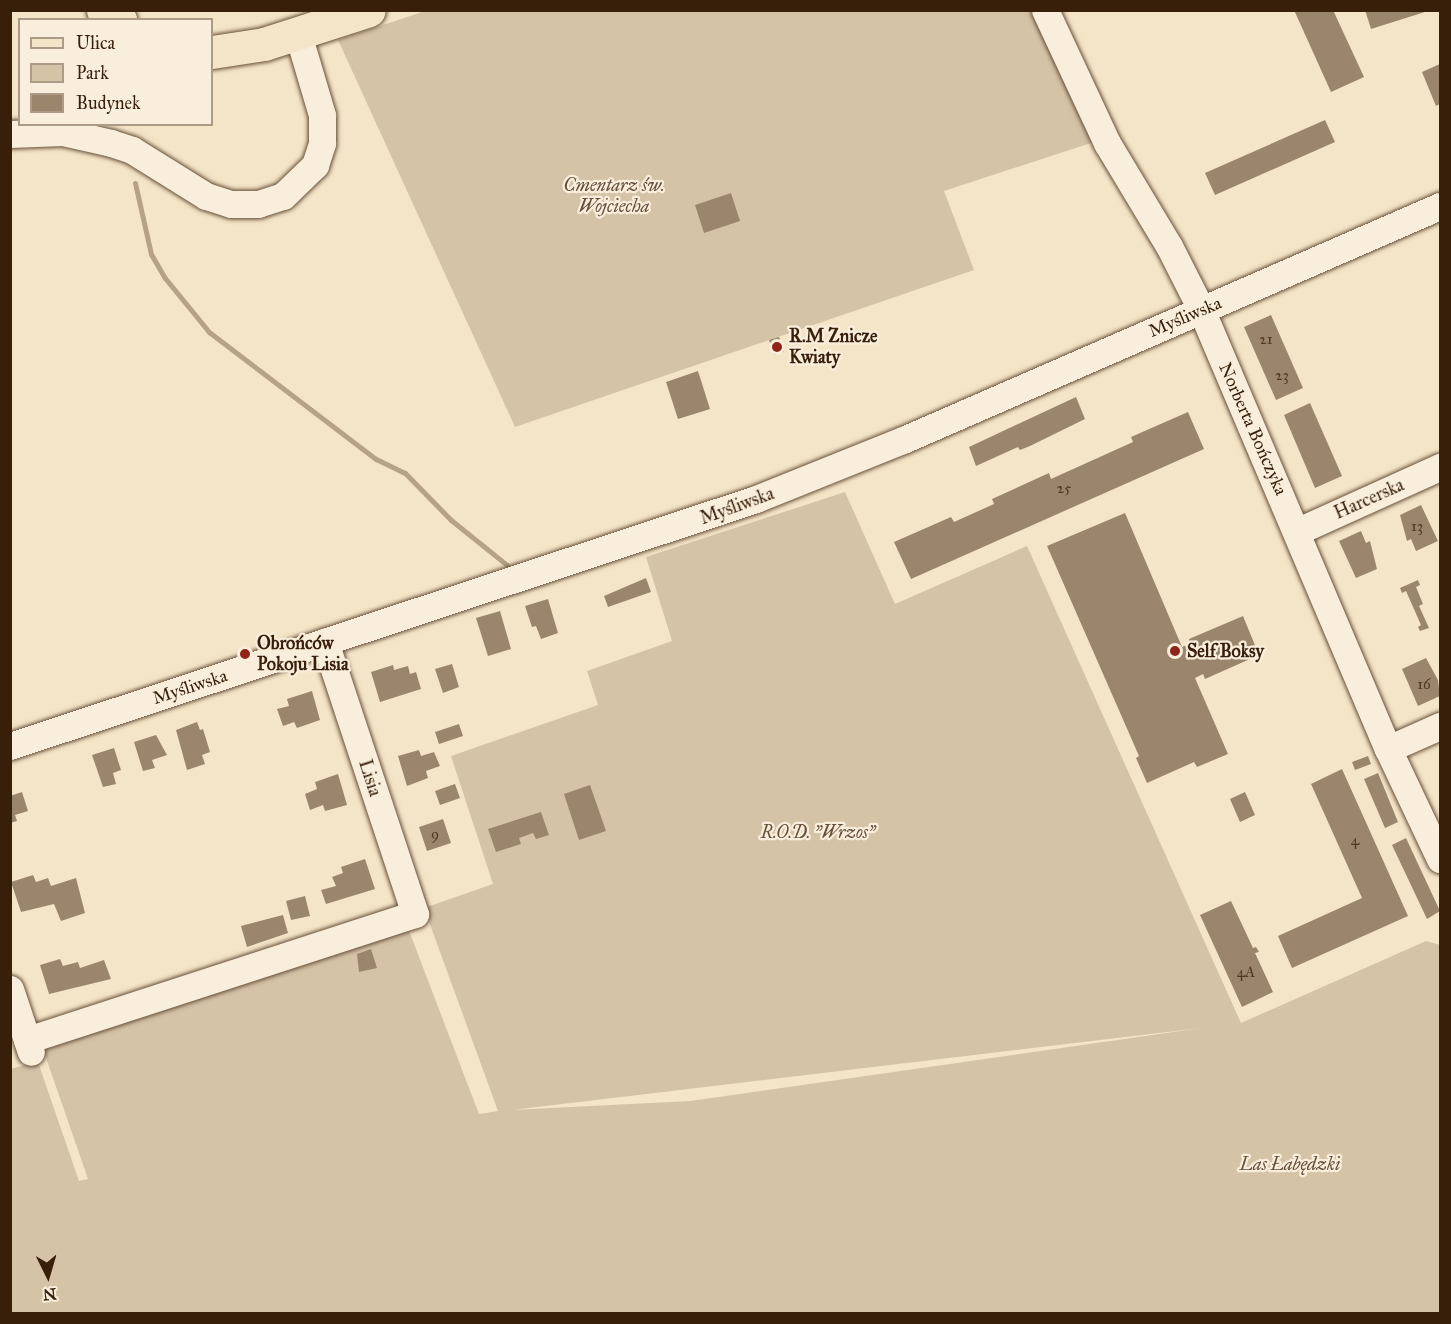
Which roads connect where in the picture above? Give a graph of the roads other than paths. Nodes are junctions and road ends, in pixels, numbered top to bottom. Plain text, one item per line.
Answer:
1 (103, 10) edge
2 (369, 10) edge
3 (1045, 10) edge
4 (117, 18) edge
5 (298, 34) junction
6 (213, 52) edge
7 (10, 134) edge
8 (1440, 206) edge
9 (1201, 309) junction
10 (1440, 467) edge
11 (1298, 531) junction
12 (326, 642) junction
13 (1440, 726) edge
14 (10, 746) edge
15 (1388, 749) junction
16 (1440, 859) edge
17 (10, 989) edge

1 - 4 main road
2 - 5 main road
3 - 9 street, Norberta Bończyka
5 - 6 main road
5 - 7 street
8 - 9 street, Myśliwska
9 - 11 street, Norberta Bończyka
9 - 12 street, Myśliwska
10 - 11 street, Harcerska
11 - 15 street, Norberta Bończyka
12 - 14 street, Myśliwska
12 - 17 street, Lisia
13 - 15 street
15 - 16 street, Norberta Bończyka

